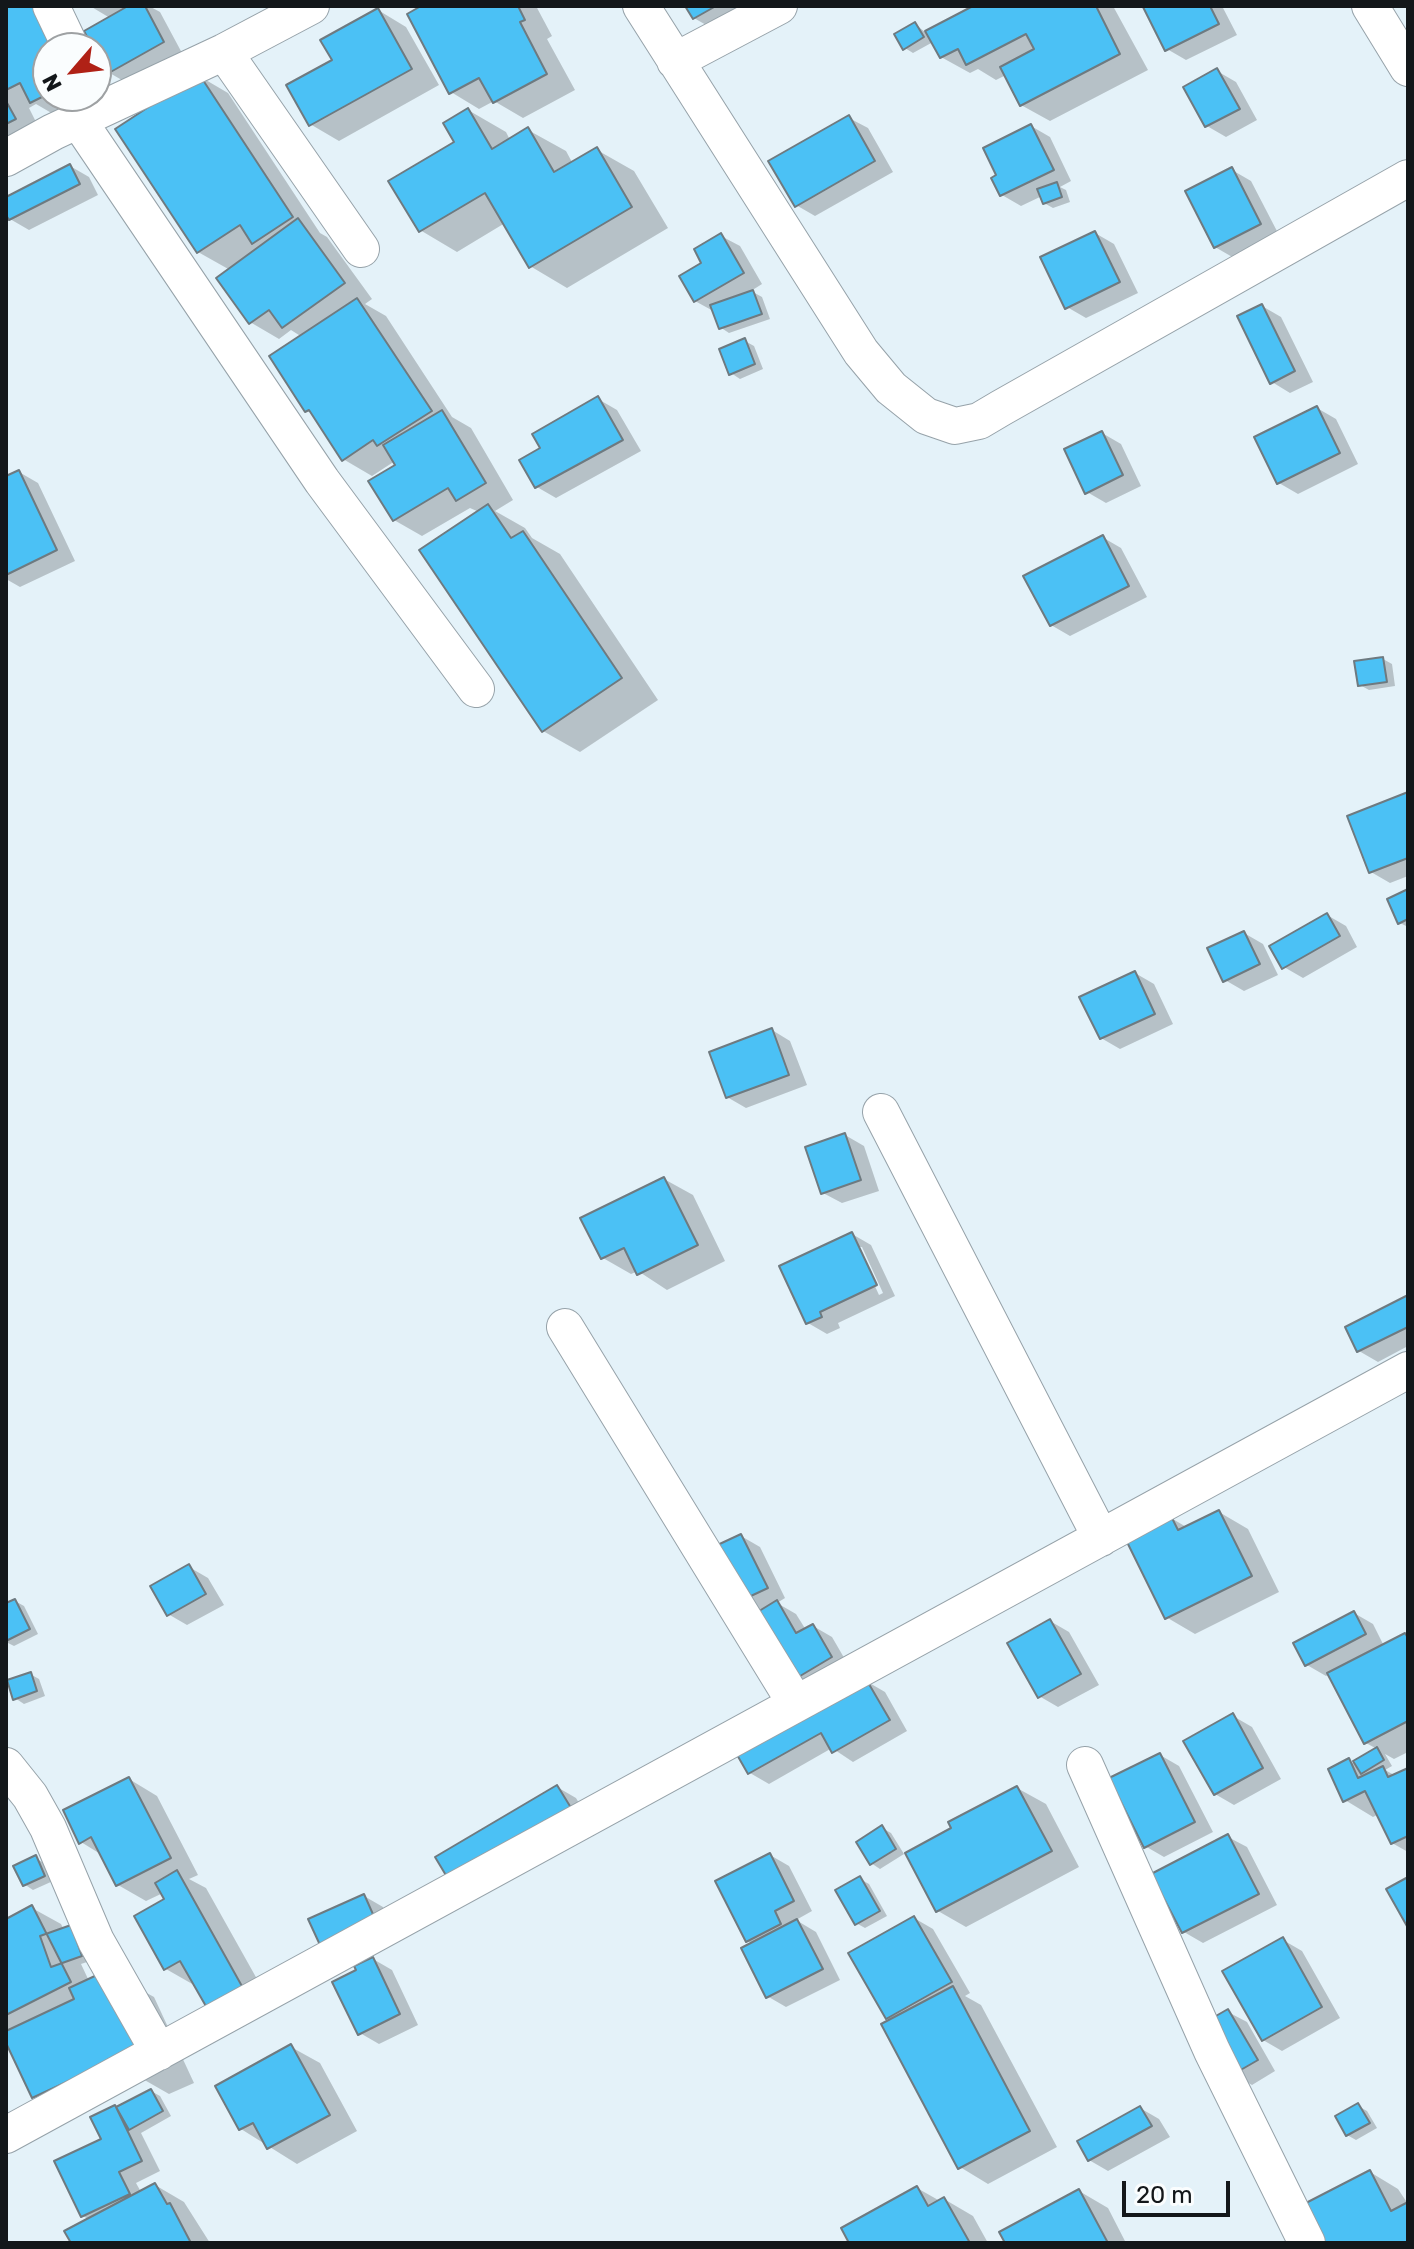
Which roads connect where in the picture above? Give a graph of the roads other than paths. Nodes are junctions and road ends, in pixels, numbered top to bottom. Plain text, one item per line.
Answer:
1 (51, 6) edge
2 (311, 6) edge
3 (641, 6) edge
4 (779, 6) edge
5 (1370, 6) edge
6 (274, 14) edge
7 (63, 32) edge
8 (224, 52) junction
9 (675, 61) junction
10 (1408, 68) edge
11 (112, 99) edge
12 (84, 112) edge
13 (96, 112) edge
14 (6, 158) edge
15 (1408, 178) edge
16 (361, 249) dead end
17 (476, 689) dead end
18 (881, 1112) dead end
19 (565, 1327) dead end
20 (1408, 1370) edge
21 (1101, 1538) junction
22 (796, 1704) junction
23 (1085, 1765) dead end
24 (6, 1766) edge
25 (159, 2052) junction
26 (6, 2135) edge
27 (1307, 2243) edge

1 - 7 street
2 - 6 street
3 - 9 street
4 - 9 street
5 - 10 street
6 - 8 street
8 - 11 street
8 - 16 street
9 - 15 street
12 - 14 street
13 - 17 street
18 - 21 street
19 - 22 street
20 - 21 street
21 - 22 street
22 - 25 street
23 - 27 street
24 - 25 street
25 - 26 street

